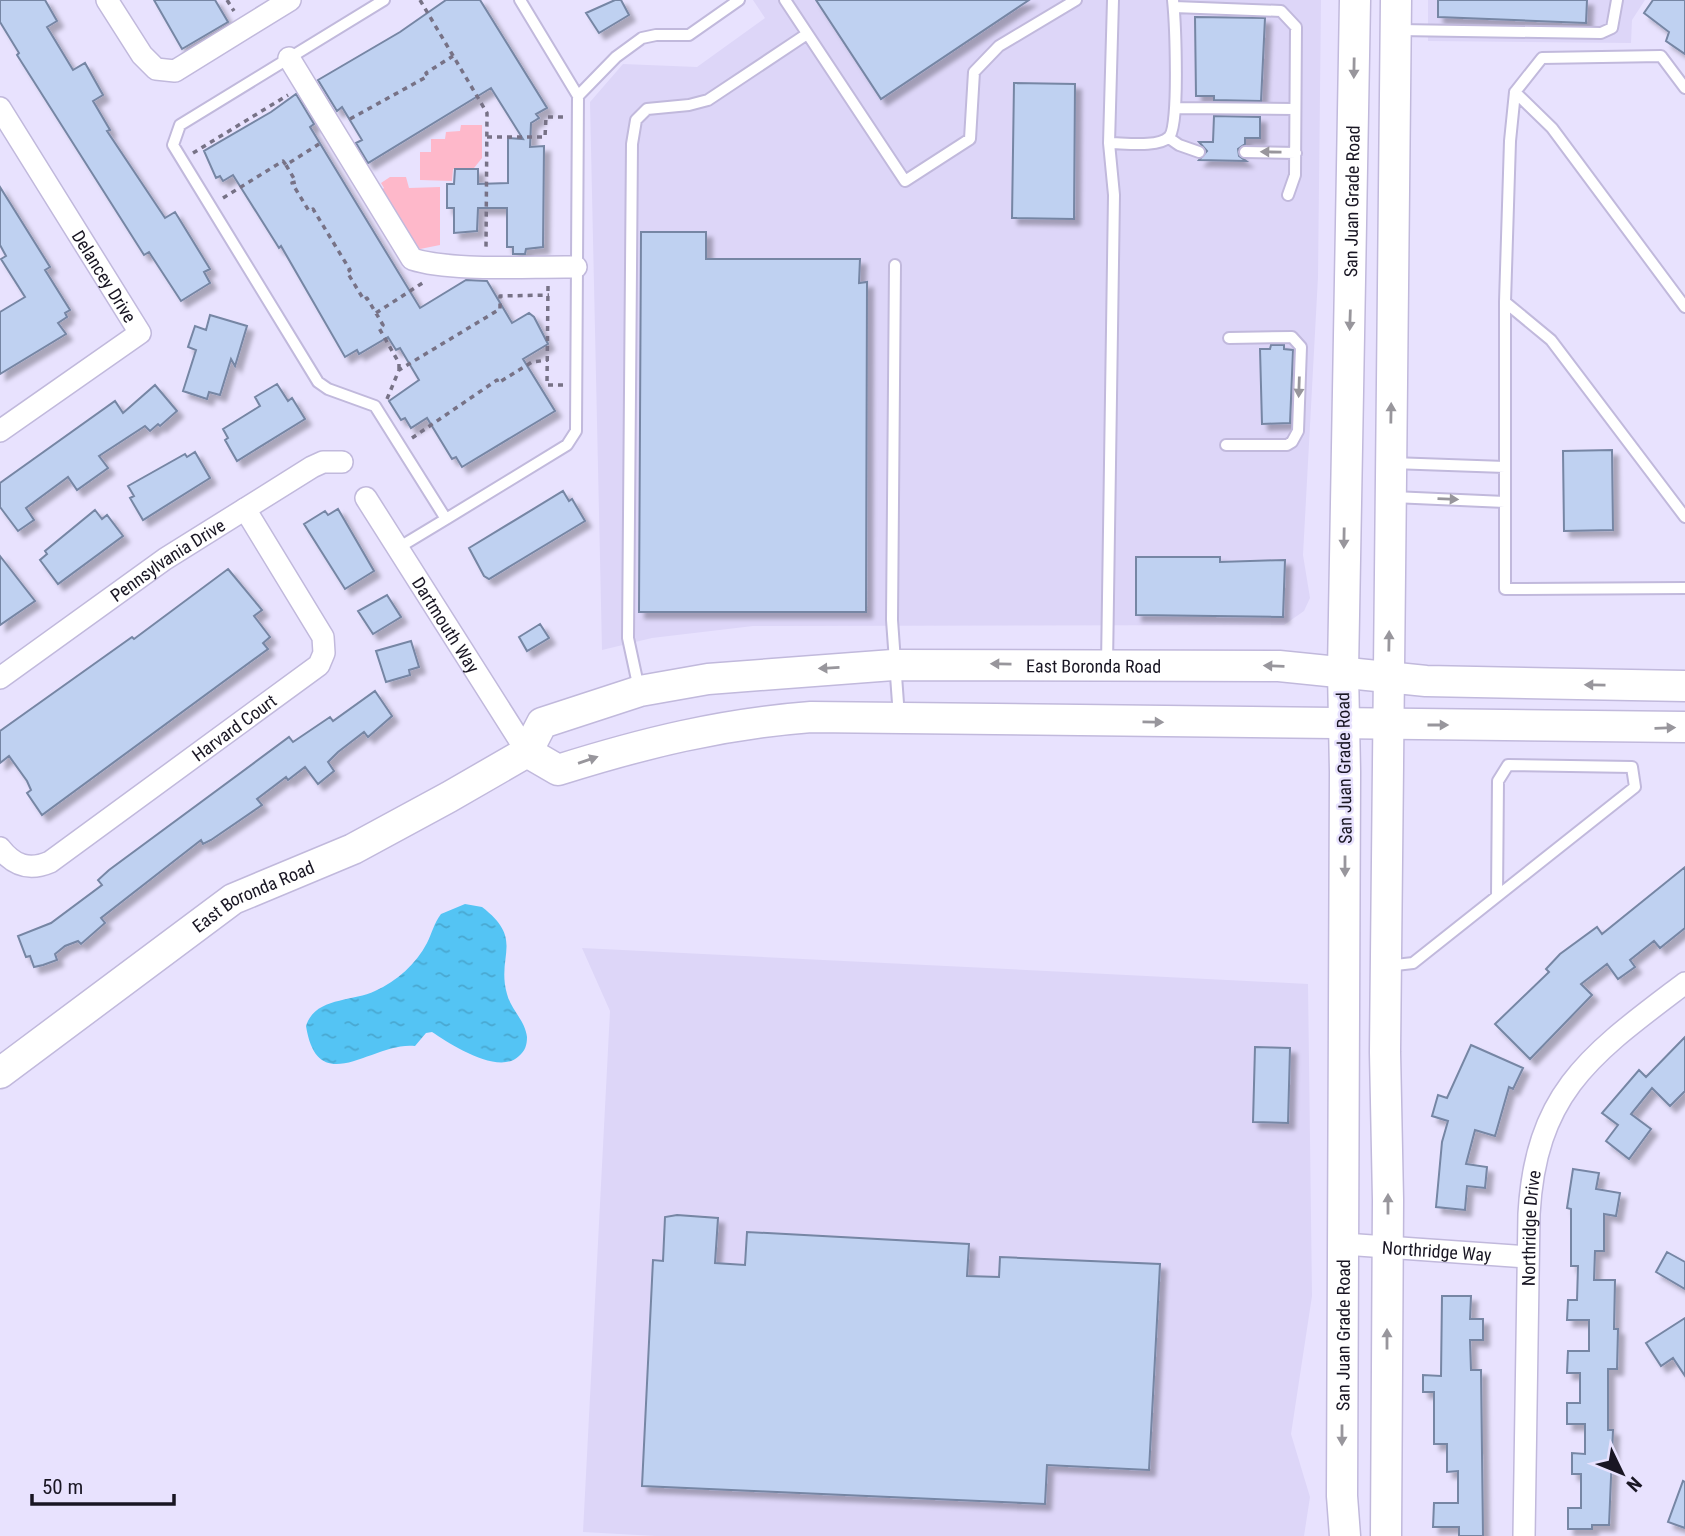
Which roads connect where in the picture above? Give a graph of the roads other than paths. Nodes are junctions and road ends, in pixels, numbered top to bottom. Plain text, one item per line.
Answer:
1 (107, 0) edge
2 (290, 0) edge
3 (384, 0) edge
4 (520, 0) edge
5 (739, 0) edge
6 (785, 0) edge
7 (1076, 0) edge
8 (1113, 0) edge
9 (1355, 0) edge
10 (1396, 0) edge
11 (1617, 0) edge
12 (1173, 4) edge
13 (1396, 30) junction
14 (807, 34) junction
15 (289, 58) junction
16 (1685, 88) edge
17 (1516, 92) junction
18 (578, 96) junction
19 (0, 108) edge
20 (1176, 108) junction
21 (1294, 109) junction
22 (1169, 138) junction
23 (1109, 143) junction
24 (1199, 152) dead end
25 (1245, 152) dead end
26 (1296, 153) junction
27 (1288, 195) dead end
28 (895, 265) dead end
29 (576, 267) junction
30 (1505, 302) junction
31 (1685, 307) edge
32 (1229, 338) dead end
33 (0, 431) edge
34 (1226, 444) dead end
35 (342, 462) dead end
36 (1391, 463) junction
37 (1505, 467) junction
38 (1391, 497) junction
39 (366, 498) dead end
40 (1505, 502) junction
41 (245, 509) junction
42 (1685, 517) edge
43 (446, 519) junction
44 (398, 548) junction
45 (1685, 588) edge
46 (893, 665) junction
47 (1107, 665) junction
48 (1343, 670) junction
49 (1388, 676) junction
50 (0, 678) edge
51 (1685, 686) edge
52 (640, 691) junction
53 (899, 717) junction
54 (1345, 724) junction
55 (1388, 725) junction
56 (1685, 727) edge
57 (527, 752) junction
58 (0, 848) edge
59 (1497, 897) junction
60 (1385, 966) junction
61 (1685, 984) edge
62 (0, 1073) edge
63 (1344, 1244) junction
64 (1387, 1247) junction
65 (1528, 1257) junction
66 (1345, 1536) edge
67 (1386, 1536) edge
68 (1524, 1536) edge

1 - 2 street
3 - 15 lane
4 - 18 lane
5 - 18 lane
6 - 14 lane
7 - 14 lane
8 - 23 lane
9 -> 48 main road, San Juan Grade Road
10 - 13 main road
11 - 13 lane
12 - 20 lane
12 - 21 lane
36 -> 13 main road
14 - 52 lane
15 - 29 street
15 - 43 lane
16 - 17 lane
17 - 30 lane
17 - 31 lane
18 - 29 lane
19 - 33 street, Delancey Drive
20 - 21 lane
20 - 22 lane
21 - 26 lane
22 - 23 lane
22 - 24 lane
23 - 47 lane
26 -> 25 lane
26 - 27 lane
28 - 46 lane
29 - 43 lane
30 - 37 lane
30 - 42 lane
32 -> 34 lane
35 - 41 street, Pennsylvania Drive
36 - 37 lane
36 - 38 main road
37 - 40 lane
38 -> 40 lane
49 -> 38 main road
39 - 44 street, Dartmouth Way
40 - 45 lane
41 - 50 street, Pennsylvania Drive
41 - 58 street, Harvard Court
43 - 44 lane
44 - 57 street, Dartmouth Way
47 -> 46 main road, East Boronda Road
46 -> 52 main road, East Boronda Road
46 - 53 lane
48 -> 47 main road, East Boronda Road
48 - 49 main road, East Boronda Road
48 - 54 main road, San Juan Grade Road
51 -> 49 main road, East Boronda Road
49 - 55 main road
52 - 57 main road, East Boronda Road
53 -> 54 main road
57 -> 53 main road
54 - 55 main road
54 -> 63 main road, San Juan Grade Road
55 -> 56 main road
55 - 60 main road
57 - 62 main road, East Boronda Road
59 - 59 lane
59 - 60 lane
64 -> 60 main road
61 - 65 street, Northridge Drive
63 - 64 street, Northridge Way
63 -> 66 main road, San Juan Grade Road
64 - 65 street, Northridge Way
67 -> 64 main road
65 - 68 street, Northridge Drive

